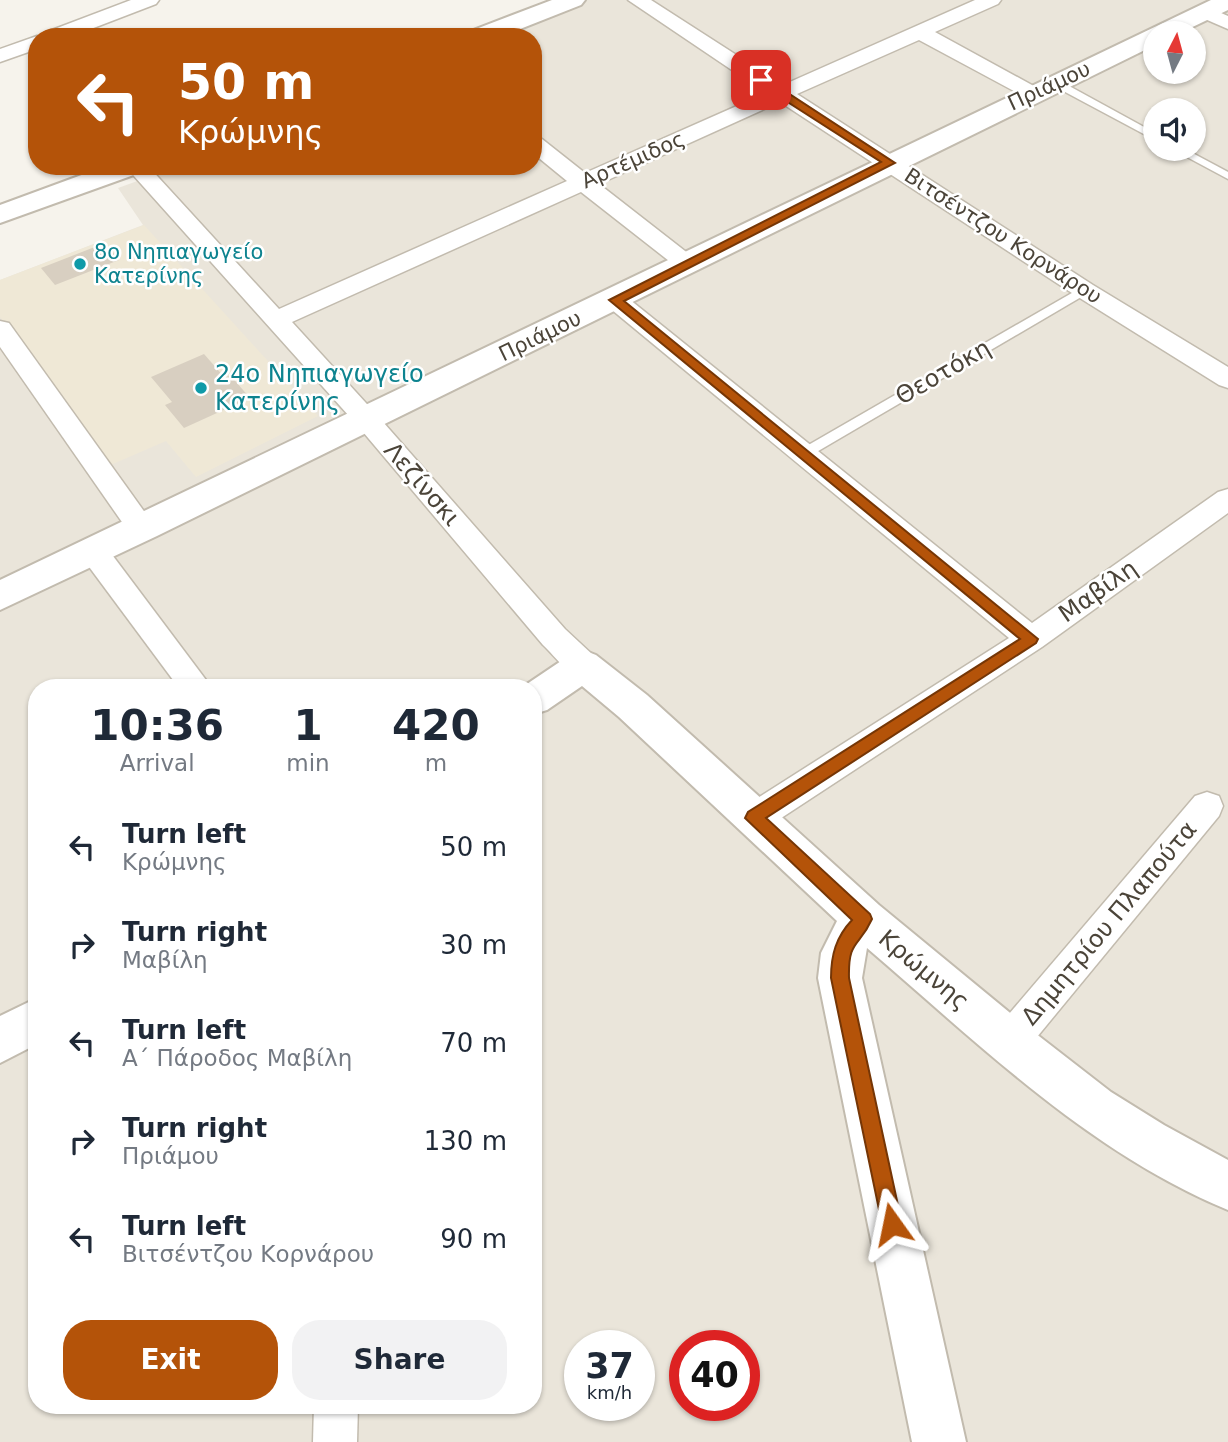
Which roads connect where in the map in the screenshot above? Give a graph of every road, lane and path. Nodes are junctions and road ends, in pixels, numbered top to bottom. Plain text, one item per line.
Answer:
1 (149, 0) edge
2 (573, 0) edge
3 (638, 0) edge
4 (991, 0) edge
5 (1228, 1) edge
6 (1205, 12) junction
7 (1186, 21) edge
8 (1228, 23) edge
9 (75, 28) edge
10 (500, 28) edge
11 (921, 33) junction
12 (1143, 42) edge
13 (28, 45) edge
14 (0, 56) edge
15 (1045, 88) junction
16 (782, 94) junction
17 (1143, 132) edge
18 (542, 150) edge
19 (1200, 161) edge
20 (889, 163) junction
21 (109, 175) edge
22 (142, 175) edge
23 (1228, 176) edge
24 (583, 183) junction
25 (0, 215) edge
26 (687, 263) junction
27 (1084, 290) junction
28 (615, 300) junction
29 (275, 320) junction
30 (0, 329) edge
31 (1228, 379) edge
32 (367, 420) junction
33 (803, 454) junction
34 (1228, 499) edge
35 (141, 528) junction
36 (94, 552) junction
37 (0, 596) edge
38 (1031, 639) junction
39 (583, 665) junction
40 (190, 679) edge
41 (542, 693) edge
42 (1207, 806) dead end
43 (754, 818) junction
44 (864, 919) junction
45 (28, 1024) edge
46 (0, 1041) edge
47 (1010, 1041) junction
48 (1228, 1186) edge
49 (336, 1414) edge
50 (335, 1442) edge
51 (939, 1442) edge

1 - 9 street
2 - 10 street
3 - 16 street, Βιτσέντζου Κορνάρου
4 - 11 street, Αρτέμιδος
5 - 6 street
6 - 7 street
6 - 8 street
11 - 15 street
11 - 16 street, Αρτέμιδος
12 - 15 street, Πριάμου
13 - 14 street
15 - 17 lane
15 - 20 street, Πριάμου
16 - 20 street, Βιτσέντζου Κορνάρου
16 - 24 street, Αρτέμιδος
18 - 24 street
19 - 23 lane
20 - 26 street, Πριάμου
20 - 27 street, Βιτσέντζου Κορνάρου
21 - 25 street
22 - 29 street, Λεζίνσκι
24 - 26 street
24 - 29 street, Αρτέμιδος
26 - 28 street, Πριάμου
27 - 31 street, Βιτσέντζου Κορνάρου
27 - 33 lane, Θεοτόκη
28 - 32 street, Πριάμου
28 - 33 street
29 - 32 street, Λεζίνσκι
30 - 35 street
32 - 35 street, Πριάμου
32 - 39 street, Λεζίνσκι
33 - 38 street
34 - 38 street, Μαβίλη
35 - 36 street, Πριάμου
36 - 37 street, Πριάμου
36 - 40 street
38 - 43 street, Μαβίλη
39 - 41 street
39 - 43 street, Κρώμνης
42 - 47 street, Δημητρίου Πλαπούτα
43 - 44 street, Κρώμνης
44 - 47 street, Κρώμνης
44 - 51 street
45 - 46 street
47 - 48 street, Κρώμνης
49 - 50 street

